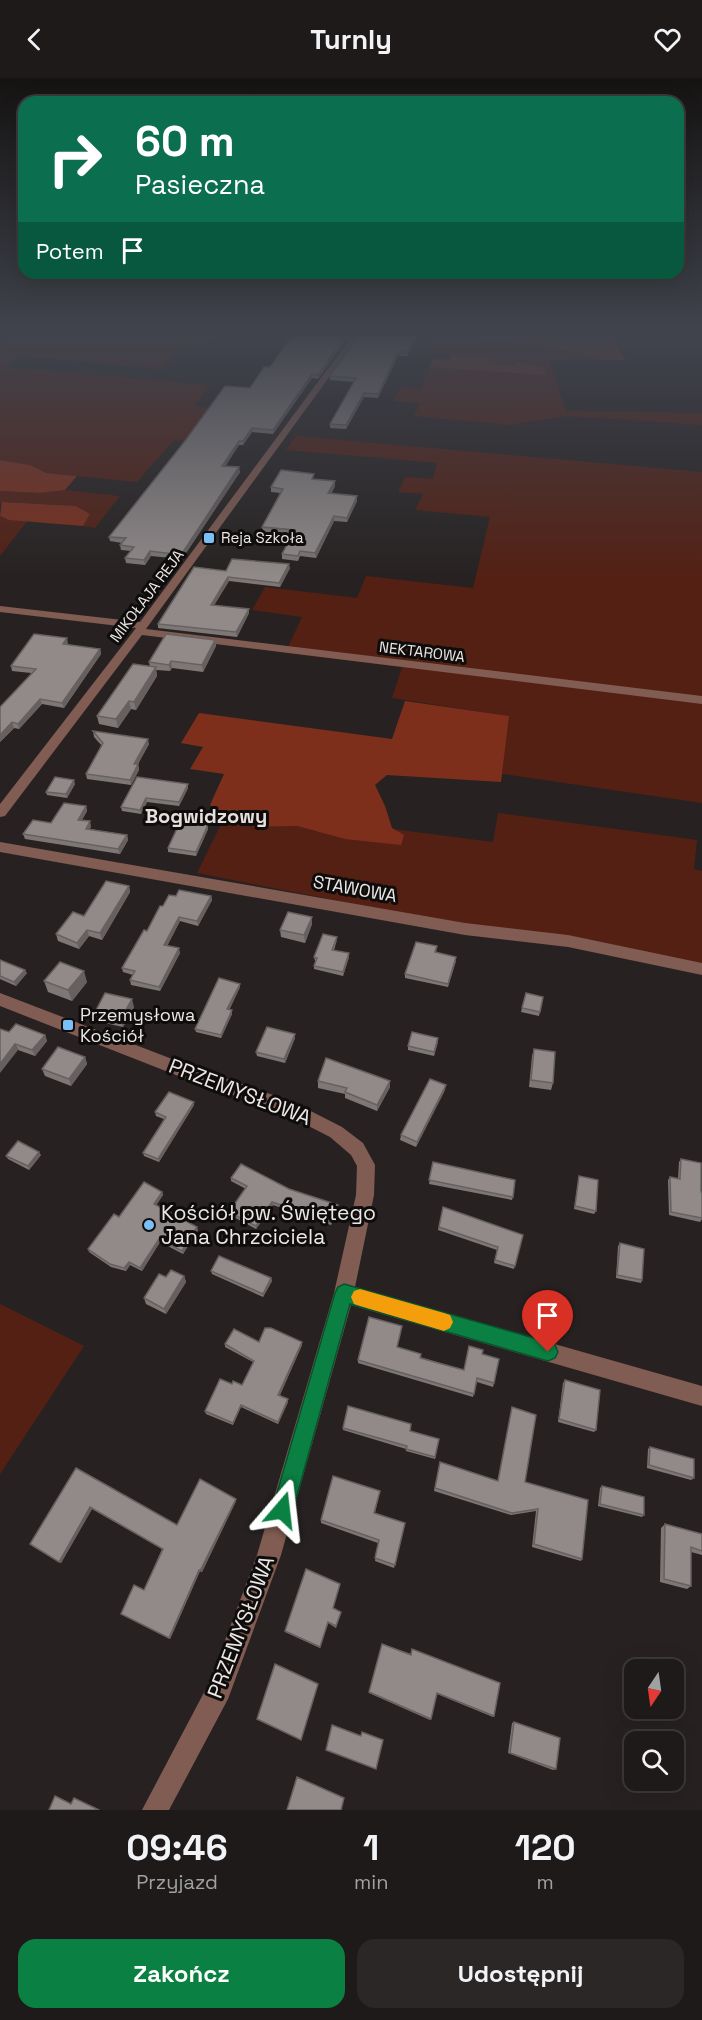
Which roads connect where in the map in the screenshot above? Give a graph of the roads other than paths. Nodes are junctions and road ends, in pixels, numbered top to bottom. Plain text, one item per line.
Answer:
1 (297, 417) edge
2 (0, 609) edge
3 (142, 629) junction
4 (702, 700) edge
5 (0, 813) edge
6 (0, 847) edge
7 (702, 969) edge
8 (0, 999) edge
9 (344, 1293) junction
10 (702, 1396) edge
11 (154, 1810) edge

1 - 3 street, MIKOŁAJA REJA
2 - 3 street, NEKTAROWA
3 - 4 street, NEKTAROWA
3 - 5 street, MIKOŁAJA REJA
6 - 7 street, STAWOWA
8 - 9 street, PRZEMYSŁOWA
9 - 10 street
9 - 11 street, PRZEMYSŁOWA

